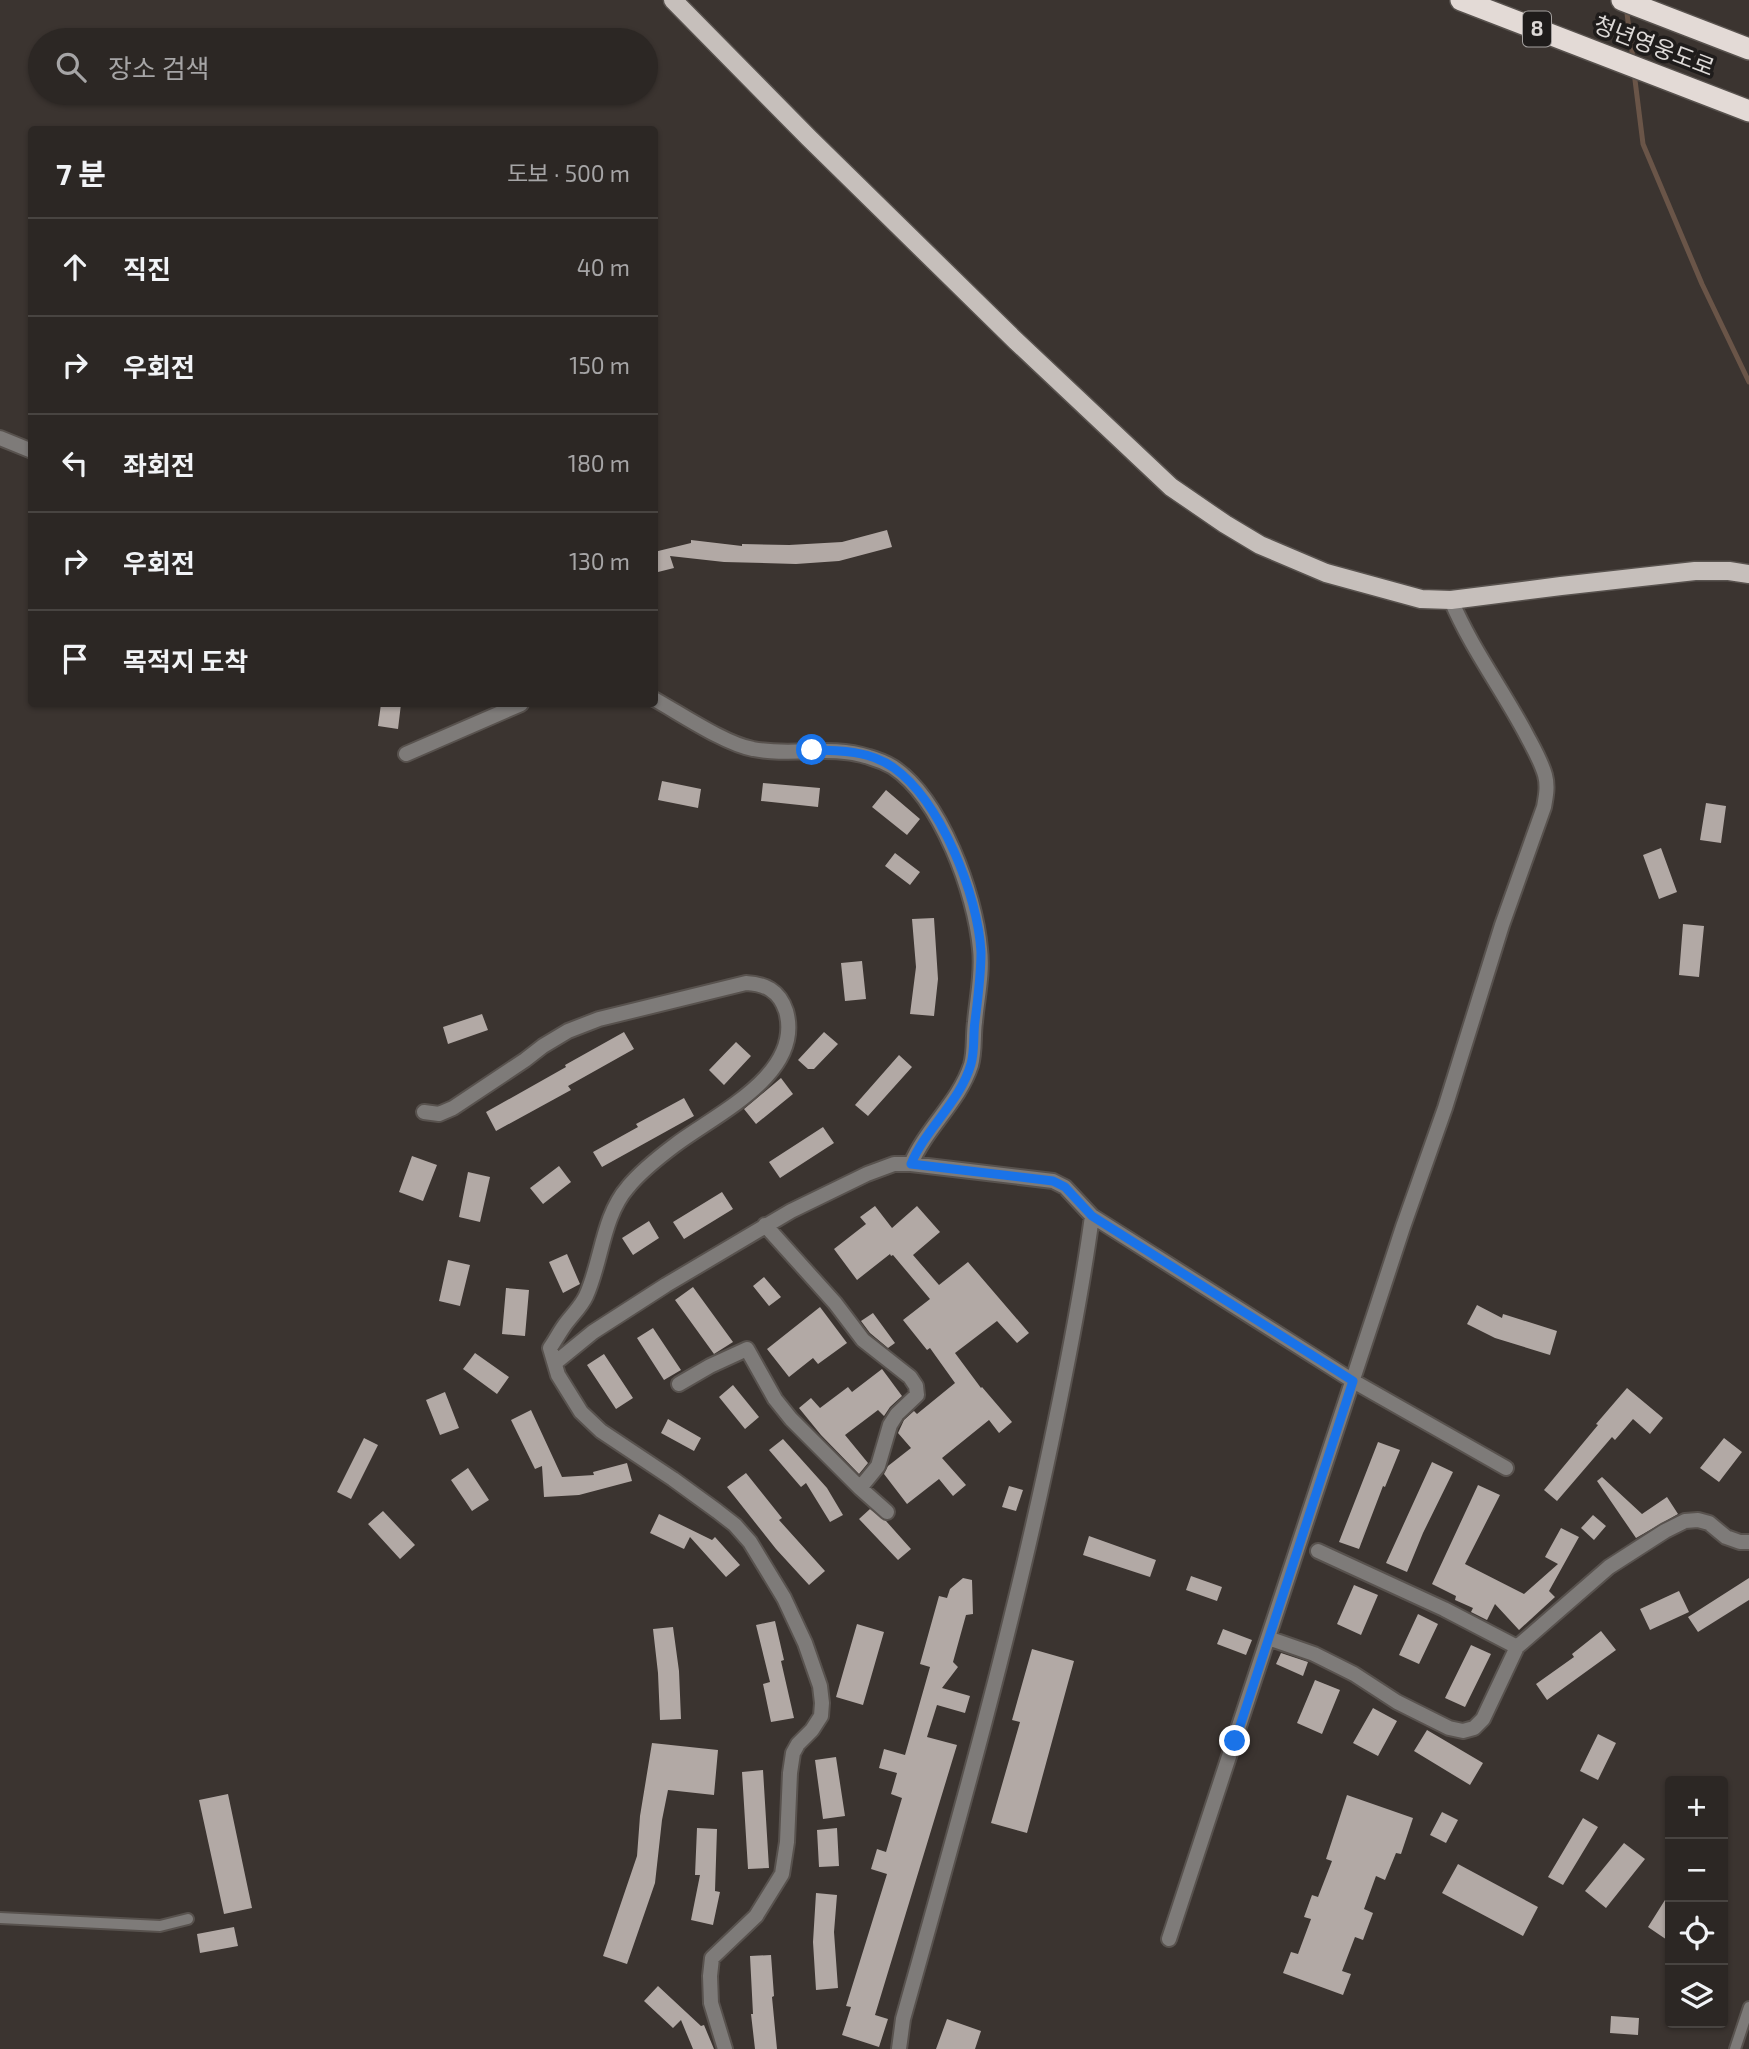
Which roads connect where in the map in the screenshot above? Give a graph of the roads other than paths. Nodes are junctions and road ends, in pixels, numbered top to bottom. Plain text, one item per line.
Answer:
1 (673, 0) edge
2 (1461, 0) edge
3 (1622, 0) edge
4 (1749, 49) edge
5 (1749, 111) edge
6 (0, 438) edge
7 (28, 449) edge
8 (1749, 574) edge
9 (1451, 600) junction
10 (658, 701) edge
11 (514, 707) edge
12 (406, 754) dead end
13 (424, 1112) dead end
14 (911, 1164) junction
15 (1092, 1216) junction
16 (765, 1226) junction
17 (555, 1363) junction
18 (1353, 1381) junction
19 (679, 1384) dead end
20 (1506, 1468) dead end
21 (860, 1488) junction
22 (887, 1512) dead end
23 (1749, 1542) edge
24 (1318, 1551) dead end
25 (1268, 1638) junction
26 (1517, 1647) junction
27 (0, 1918) edge
28 (188, 1919) dead end
29 (1169, 1939) dead end
30 (1749, 2007) edge
31 (725, 2049) edge
32 (899, 2049) edge
33 (1735, 2049) edge

1 - 9 main road
2 - 5 highway, 청년영웅도로 / 8
3 - 4 highway, 청년영웅도로
6 - 7 street
8 - 9 main road
9 - 18 street
10 - 14 street
11 - 12 street
13 - 17 street
14 - 15 street
14 - 16 street
15 - 18 street
15 - 32 street
16 - 17 street
16 - 21 street
17 - 31 street
18 - 20 street
18 - 25 street
19 - 21 street
21 - 22 street
23 - 26 street
24 - 26 street
25 - 26 street
25 - 29 street
27 - 28 lane
30 - 33 lane

